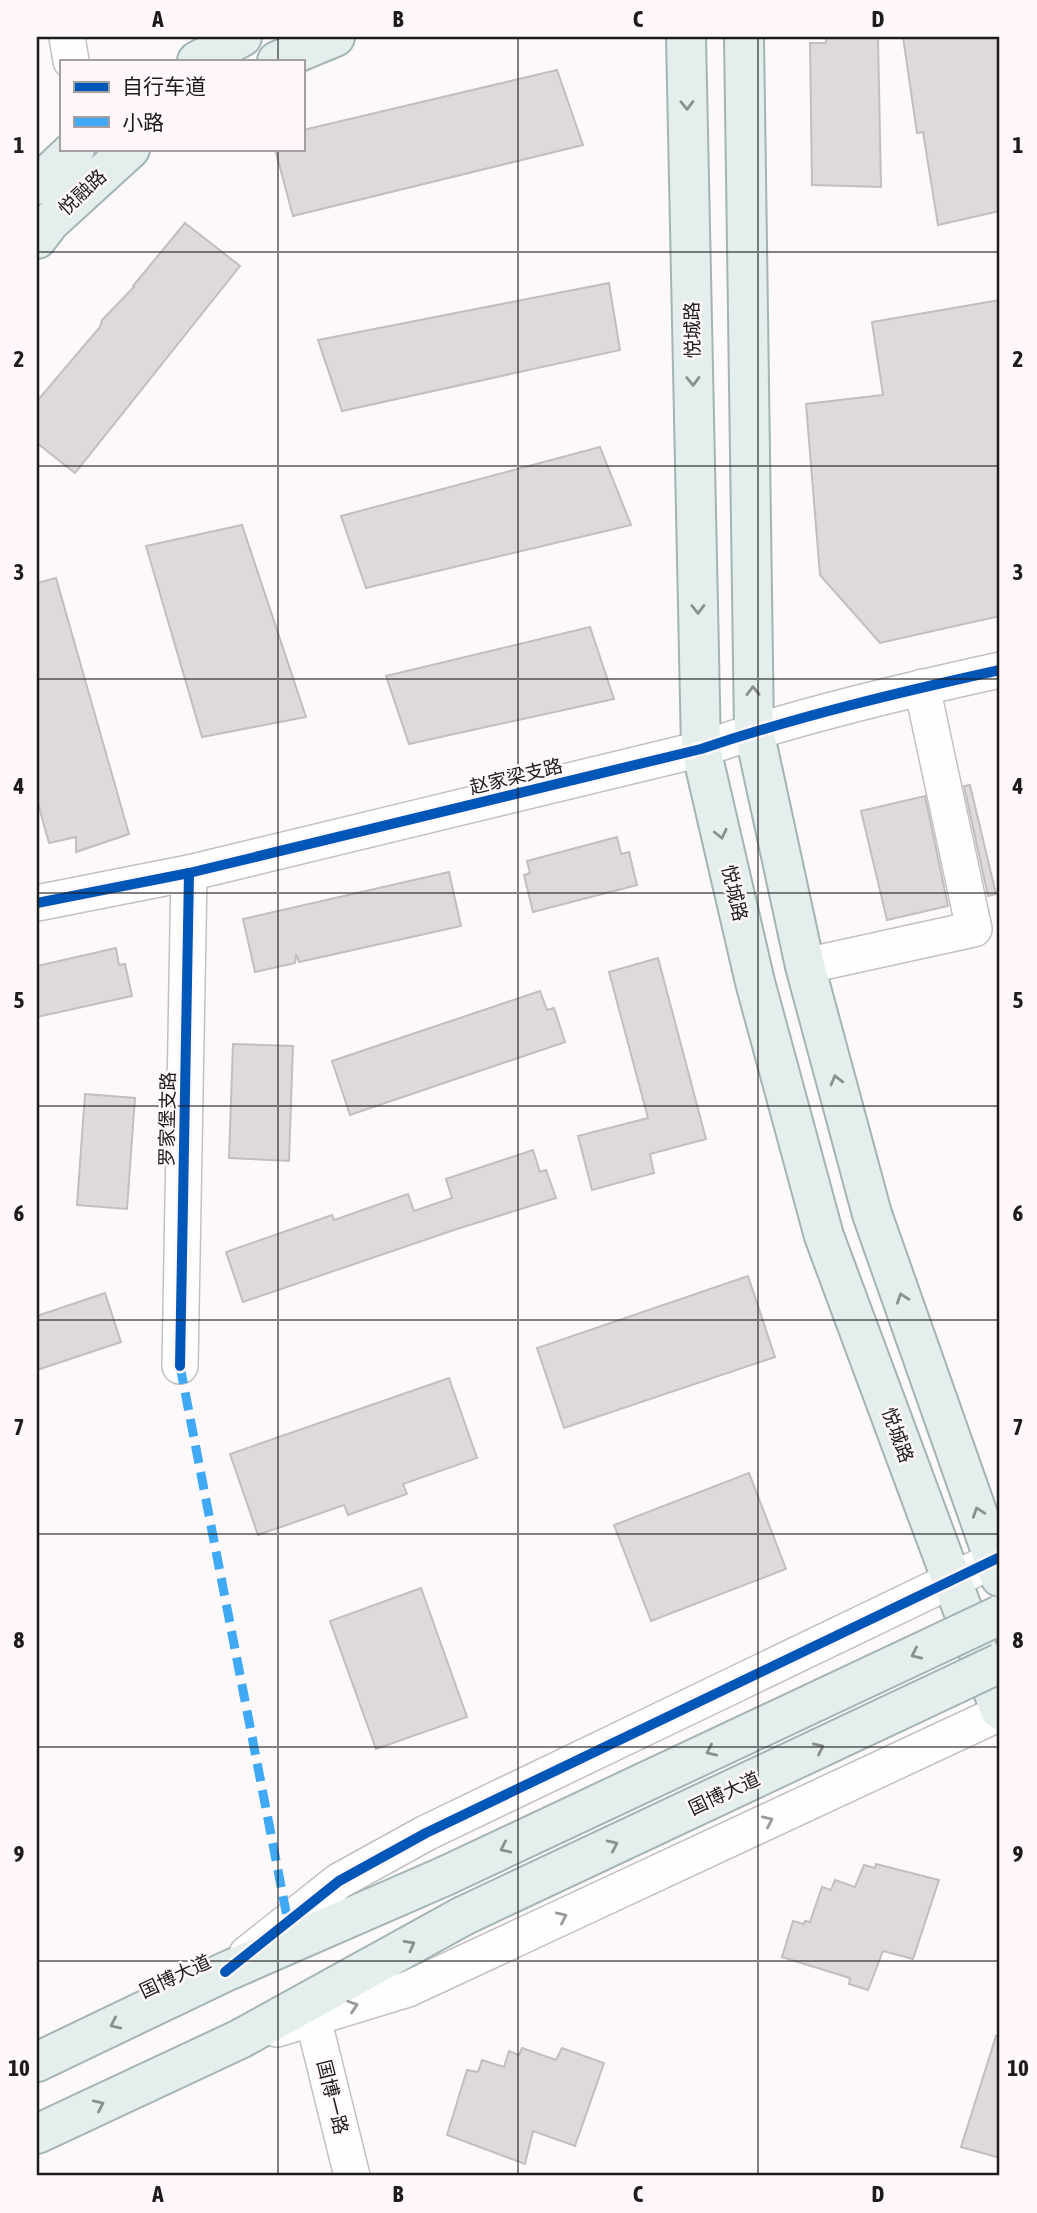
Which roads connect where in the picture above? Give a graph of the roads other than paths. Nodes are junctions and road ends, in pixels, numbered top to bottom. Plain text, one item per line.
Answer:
1 (67, 37) edge
2 (242, 37) edge
3 (335, 37) edge
4 (686, 37) edge
5 (744, 37) edge
6 (71, 60) edge
7 (199, 60) edge
8 (279, 60) edge
9 (74, 150) edge
10 (123, 151) edge
11 (37, 185) edge
12 (37, 239) edge
13 (1000, 670) edge
14 (922, 687) junction
15 (754, 731) junction
16 (701, 749) junction
17 (189, 873) junction
18 (37, 902) edge
19 (805, 966) junction
20 (180, 1366) dead end
21 (998, 1565) edge
22 (952, 1581) junction
23 (1000, 1615) edge
24 (1000, 1663) edge
25 (1000, 1712) edge
26 (225, 1972) junction
27 (313, 2018) junction
28 (240, 2039) junction
29 (37, 2062) edge
30 (37, 2134) edge
31 (352, 2176) edge

1 - 6 street
2 - 7 main road
3 - 8 main road
4 -> 16 main road, 悦城路
15 -> 5 main road
9 - 11 main road, 悦融路
10 - 12 main road, 悦融路
13 - 14 street, 赵家梁支路
14 - 15 street, 赵家梁支路
14 - 19 street
15 - 16 street, 赵家梁支路
15 - 19 main road
16 - 17 street, 赵家梁支路
16 -> 22 main road, 悦城路
17 - 18 street, 赵家梁支路
17 - 20 street, 罗家堡支路
21 -> 19 main road
21 - 22 street
22 - 25 main road, 悦城路
22 - 26 street
23 -> 26 main road, 国博大道, bridge
28 -> 24 main road, 国博大道, bridge
27 -> 25 street
26 -> 29 main road, 国博大道
27 - 28 street
27 - 31 street, 国博一路
30 -> 28 main road, 国博大道

